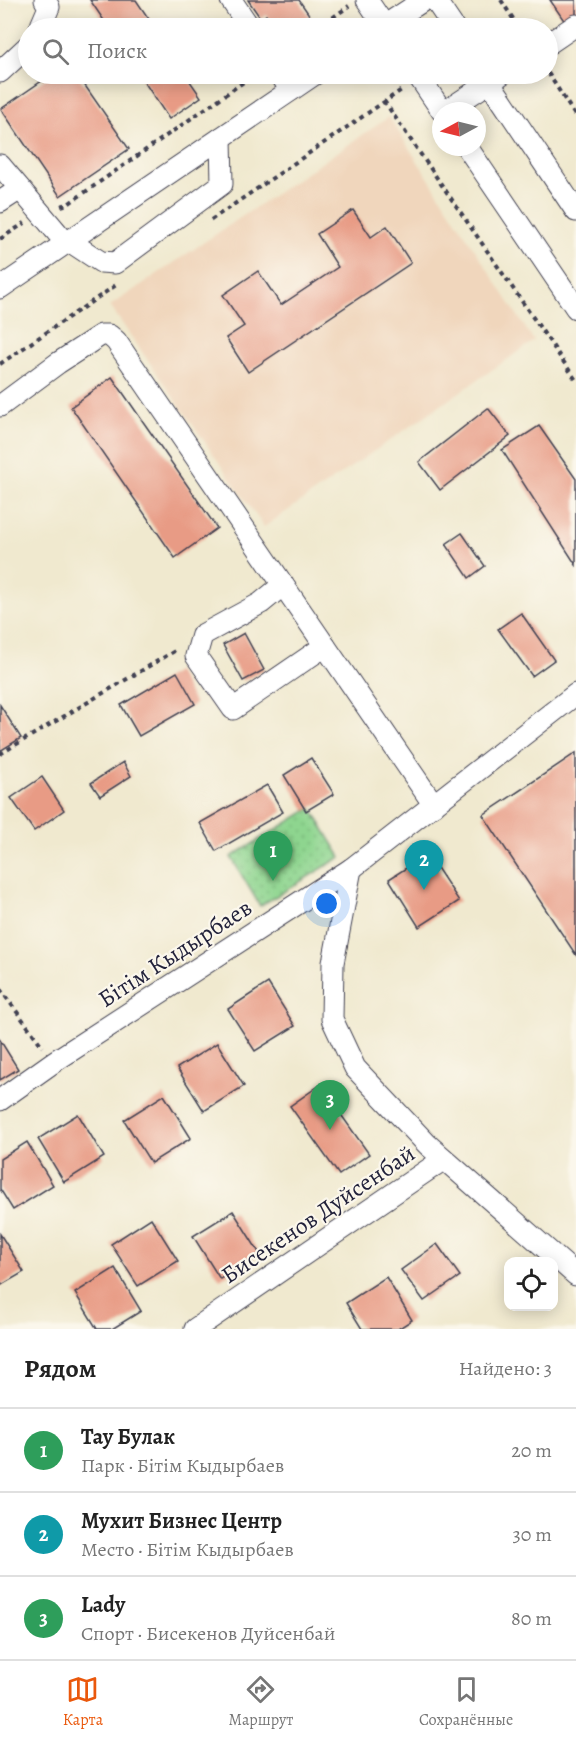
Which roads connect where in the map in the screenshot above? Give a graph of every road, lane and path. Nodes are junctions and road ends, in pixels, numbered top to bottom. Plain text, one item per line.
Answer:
1 (45, 0) edge
2 (231, 0) edge
3 (358, 0) edge
4 (367, 0) edge
5 (424, 0) edge
6 (435, 0) edge
7 (501, 0) edge
8 (44, 18) edge
9 (243, 18) edge
10 (332, 18) edge
11 (378, 18) edge
12 (398, 18) edge
13 (447, 18) edge
14 (513, 18) edge
15 (576, 25) edge
16 (558, 37) edge
17 (18, 55) edge
18 (0, 72) edge
19 (241, 84) edge
20 (283, 84) edge
21 (407, 84) edge
22 (424, 84) edge
23 (481, 84) edge
24 (497, 84) edge
25 (555, 84) edge
26 (384, 101) junction
27 (437, 102) edge
28 (456, 102) edge
29 (576, 117) edge
30 (221, 138) junction
31 (473, 156) edge
32 (0, 165) edge
33 (20, 189) junction
34 (0, 202) edge
35 (576, 211) edge
36 (40, 213) junction
37 (208, 222) dead end
38 (0, 239) edge
39 (68, 242) junction
40 (119, 283) dead end
41 (0, 288) edge
42 (576, 308) edge
43 (0, 364) edge
44 (576, 380) edge
45 (0, 406) edge
46 (283, 585) junction
47 (202, 635) junction
48 (325, 646) junction
49 (576, 694) edge
50 (0, 754) edge
51 (434, 805) junction
52 (351, 869) junction
53 (0, 989) edge
54 (55, 1061) junction
55 (0, 1100) edge
56 (444, 1159) junction
57 (576, 1275) edge
58 (195, 1329) edge

1 - 8 street
2 - 9 street
3 - 10 path
4 - 11 street
5 - 12 street
6 - 13 street
7 - 14 path
15 - 16 street
17 - 18 street
19 - 36 path
20 - 30 street
21 - 26 path
22 - 27 street
23 - 28 street
24 - 35 street
25 - 29 path
26 - 37 path
26 - 44 path
30 - 39 street
30 - 39 street
31 - 42 street
32 - 33 street
33 - 34 street
33 - 36 street
36 - 38 path
36 - 39 street
39 - 41 street
40 - 43 path
45 - 46 street
46 - 47 street
46 - 48 street
47 - 48 street
47 - 50 path
48 - 51 street
49 - 51 street, Бiтiм Кыдырбаев
51 - 52 street, Бiтiм Кыдырбаев
52 - 54 street, Бiтiм Кыдырбаев
52 - 56 street
53 - 54 path
54 - 55 street, Бiтiм Кыдырбаев
56 - 57 street, Бисекенов Дуйсенбай
56 - 58 street, Бисекенов Дуйсенбай

